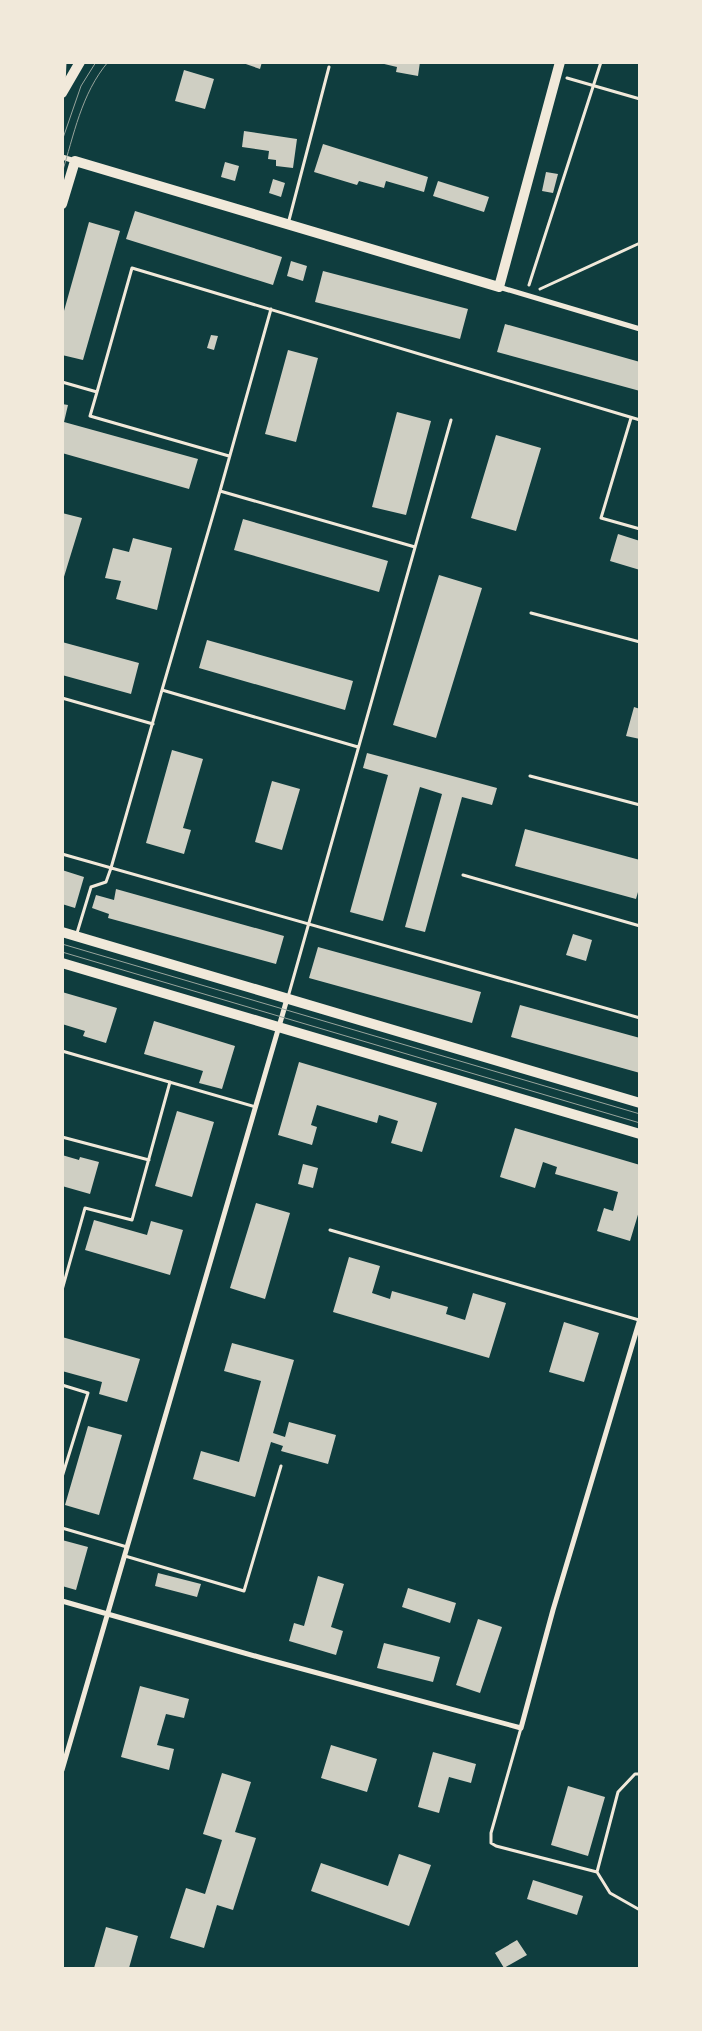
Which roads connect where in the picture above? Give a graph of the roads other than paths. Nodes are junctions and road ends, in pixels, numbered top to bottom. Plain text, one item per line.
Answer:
1 (64, 62) edge
2 (80, 62) edge
3 (560, 62) edge
4 (329, 66) dead end
5 (63, 92) edge
6 (62, 157) edge
7 (75, 161) junction
8 (62, 204) edge
9 (288, 224) junction
10 (499, 287) junction
11 (271, 309) junction
12 (640, 329) edge
13 (62, 382) edge
14 (97, 392) junction
15 (631, 418) junction
16 (451, 420) dead end
17 (640, 420) edge
18 (229, 456) junction
19 (220, 491) junction
20 (640, 530) edge
21 (415, 547) junction
22 (162, 690) junction
23 (62, 698) edge
24 (153, 724) junction
25 (358, 747) junction
26 (62, 854) edge
27 (111, 868) junction
28 (463, 875) dead end
29 (308, 924) junction
30 (640, 926) edge
31 (62, 932) edge
32 (76, 936) junction
33 (62, 963) edge
34 (287, 998) junction
35 (640, 1018) edge
36 (280, 1026) junction
37 (62, 1051) edge
38 (170, 1082) junction
39 (640, 1103) edge
40 (257, 1107) junction
41 (640, 1134) edge
42 (62, 1137) edge
43 (149, 1160) junction
44 (330, 1230) dead end
45 (62, 1290) edge
46 (639, 1320) edge
47 (62, 1385) edge
48 (281, 1466) dead end
49 (62, 1477) edge
50 (62, 1528) edge
51 (128, 1547) junction
52 (125, 1556) junction
53 (62, 1601) edge
54 (108, 1614) junction
55 (521, 1728) junction
56 (62, 1770) edge
57 (640, 1774) edge
58 (597, 1872) junction
59 (640, 1910) edge

1 - 5 street
2 - 5 main road
3 - 10 main road
4 - 9 lane
6 - 7 street
7 - 8 main road
7 - 9 main road
9 - 10 main road
10 - 12 street
11 - 14 lane
11 - 15 lane
11 - 18 lane
13 - 14 lane
14 - 18 lane
15 - 17 lane
15 - 20 lane
16 - 21 lane
18 - 19 lane
19 - 21 lane
19 - 22 lane
21 - 25 lane
22 - 24 lane
22 - 25 lane
23 - 24 lane
24 - 27 lane
25 - 29 lane
26 - 27 lane
27 - 29 lane
27 - 32 lane
28 - 30 lane
29 - 34 lane
29 - 35 lane
31 - 32 main road
32 - 34 main road
33 - 36 main road
34 - 36 street
34 - 39 main road
36 - 40 street
36 - 41 main road
37 - 38 lane
38 - 40 lane
38 - 43 lane
40 - 51 street
42 - 43 lane
43 - 45 lane
44 - 46 lane
46 - 55 street
47 - 49 lane
48 - 52 lane
50 - 51 lane
51 - 52 street
52 - 54 street
53 - 54 street
54 - 55 street
54 - 56 street
55 - 58 lane
57 - 58 lane
58 - 59 lane

